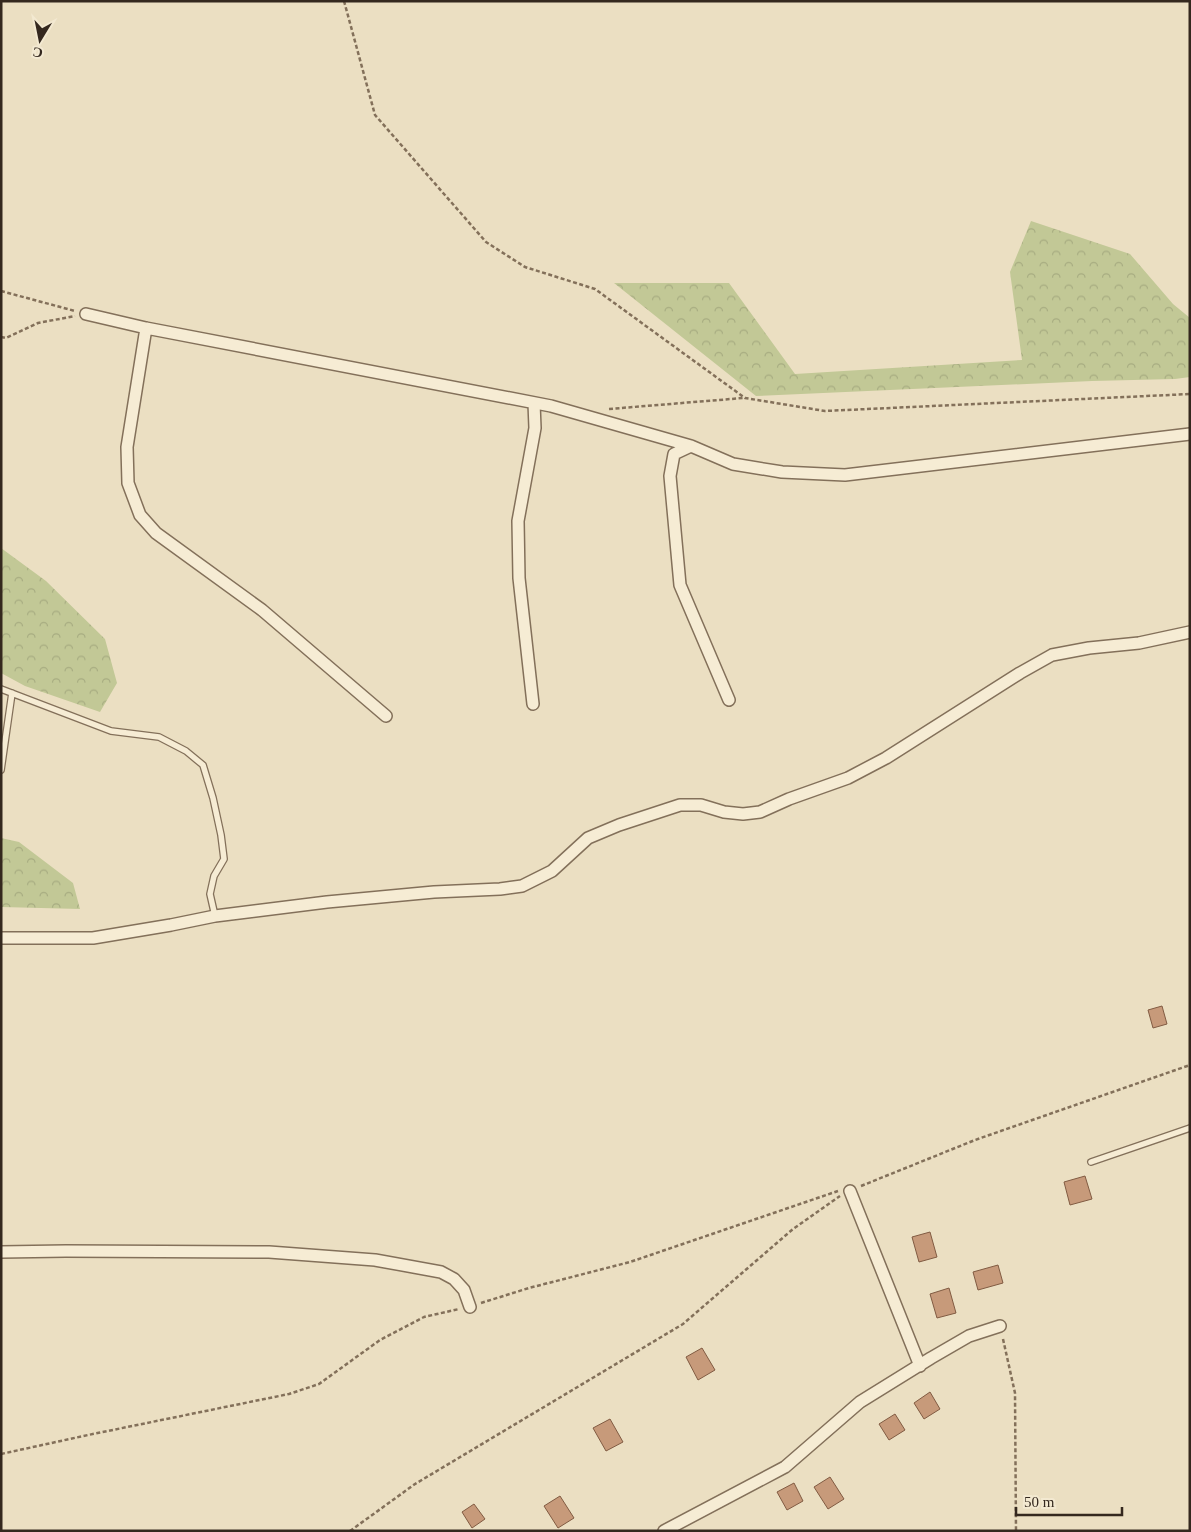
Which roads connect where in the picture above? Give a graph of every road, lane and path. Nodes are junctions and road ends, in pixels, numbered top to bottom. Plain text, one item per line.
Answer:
1 (344, 1) edge
2 (1, 290) edge
3 (86, 314) junction
4 (146, 328) junction
5 (1, 338) edge
6 (1190, 394) edge
7 (745, 398) junction
8 (534, 403) junction
9 (607, 409) dead end
10 (1190, 434) edge
11 (692, 446) junction
12 (1190, 632) edge
13 (1, 689) edge
14 (12, 693) junction
15 (729, 700) dead end
16 (532, 704) dead end
17 (386, 716) dead end
18 (1, 770) edge
19 (215, 916) junction
20 (1, 938) edge
21 (1190, 1065) edge
22 (1190, 1128) edge
23 (1091, 1162) dead end
24 (849, 1189) junction
25 (1, 1252) edge
26 (470, 1307) junction
27 (1000, 1326) joint
28 (920, 1366) junction
29 (1, 1454) edge
30 (350, 1531) edge
31 (664, 1531) edge
32 (1016, 1531) edge

1 - 7 path
2 - 3 path
3 - 4 street
3 - 5 path
4 - 8 street
4 - 17 street
6 - 7 path
7 - 9 path
8 - 11 street
8 - 16 street
10 - 11 street
11 - 15 street
12 - 19 street
13 - 14 lane
14 - 18 lane
14 - 19 lane
19 - 20 street
21 - 24 path
22 - 23 lane
24 - 26 path
24 - 28 street
24 - 30 path
25 - 26 street
26 - 29 path
27 - 28 street
27 - 32 path
28 - 31 street

